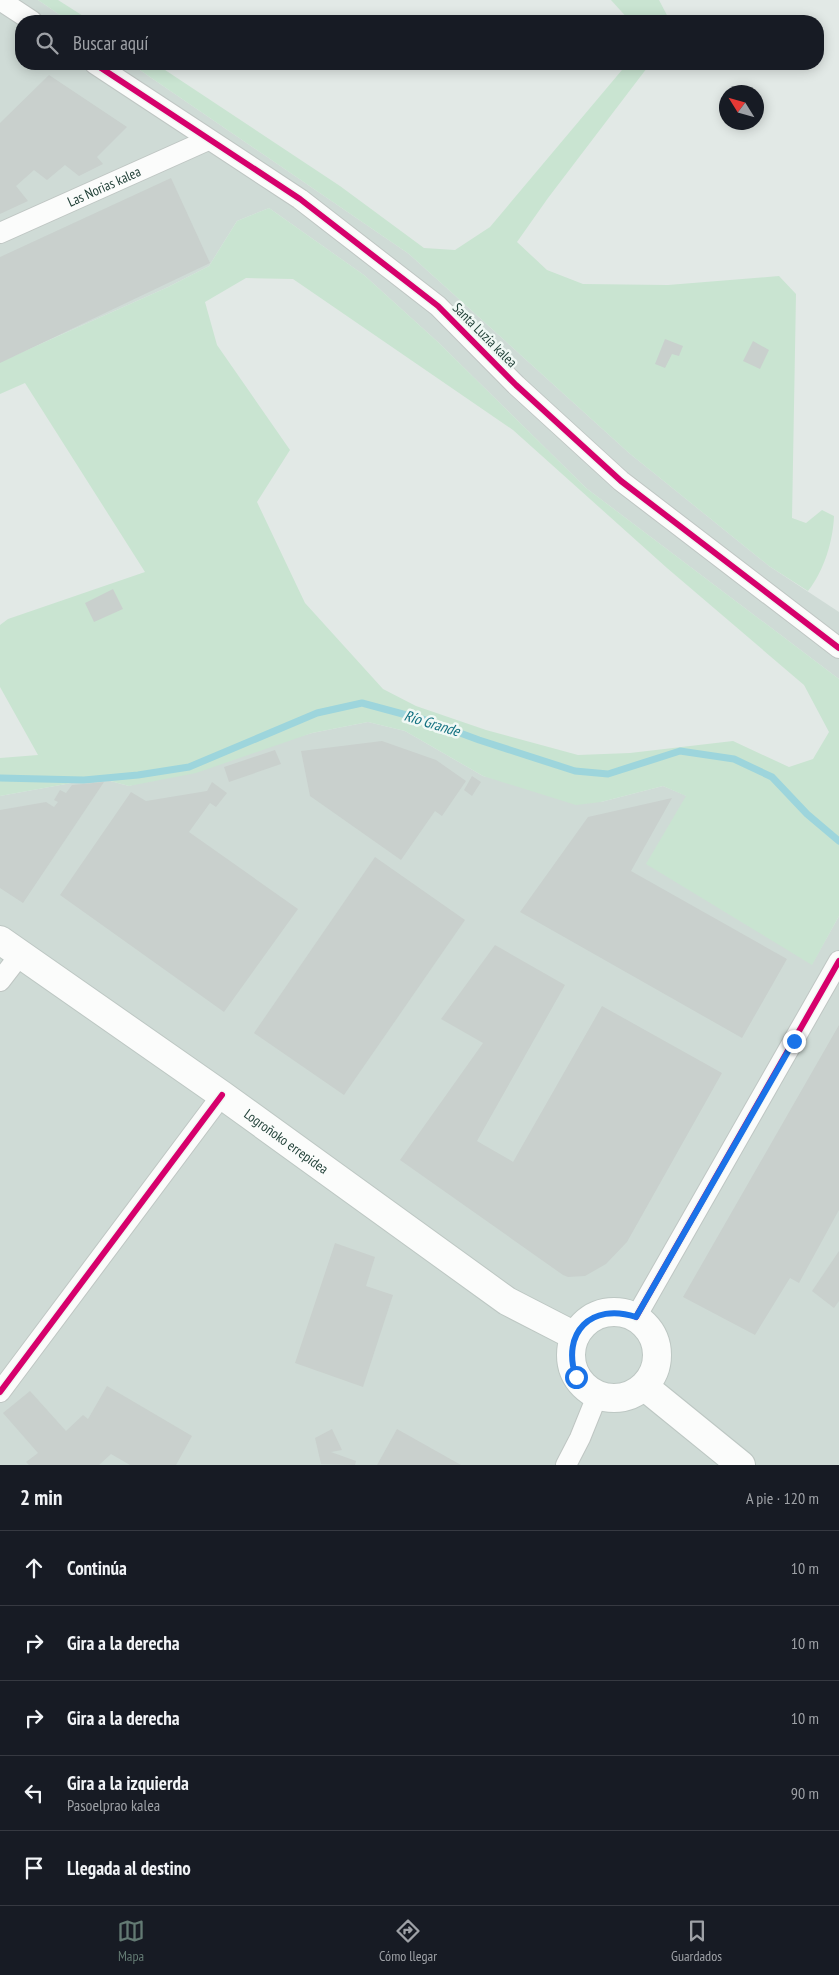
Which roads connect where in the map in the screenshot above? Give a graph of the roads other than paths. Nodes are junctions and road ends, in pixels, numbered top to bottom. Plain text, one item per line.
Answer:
1 (0, 0) edge
2 (23, 15) edge
3 (104, 70) edge
4 (208, 140) junction
5 (0, 233) edge
6 (839, 648) edge
7 (10, 948) edge
8 (839, 961) edge
9 (0, 981) edge
10 (222, 1095) junction
11 (636, 1317) junction
12 (575, 1336) junction
13 (645, 1386) junction
14 (0, 1392) edge
15 (597, 1396) junction
16 (566, 1465) edge
17 (740, 1465) edge

1 - 2 street
3 - 4 street, Santa Luzia kalea
4 - 5 street, Las Norias kalea
4 - 6 street, Santa Luzia kalea
7 - 9 street
7 - 10 main road, Logroñoko errepidea
8 - 11 street
10 - 12 main road, Logroñoko errepidea
10 - 14 street
11 - 12 main road
11 - 13 main road
12 - 15 main road
13 - 15 main road
13 - 17 main road
15 - 16 street

